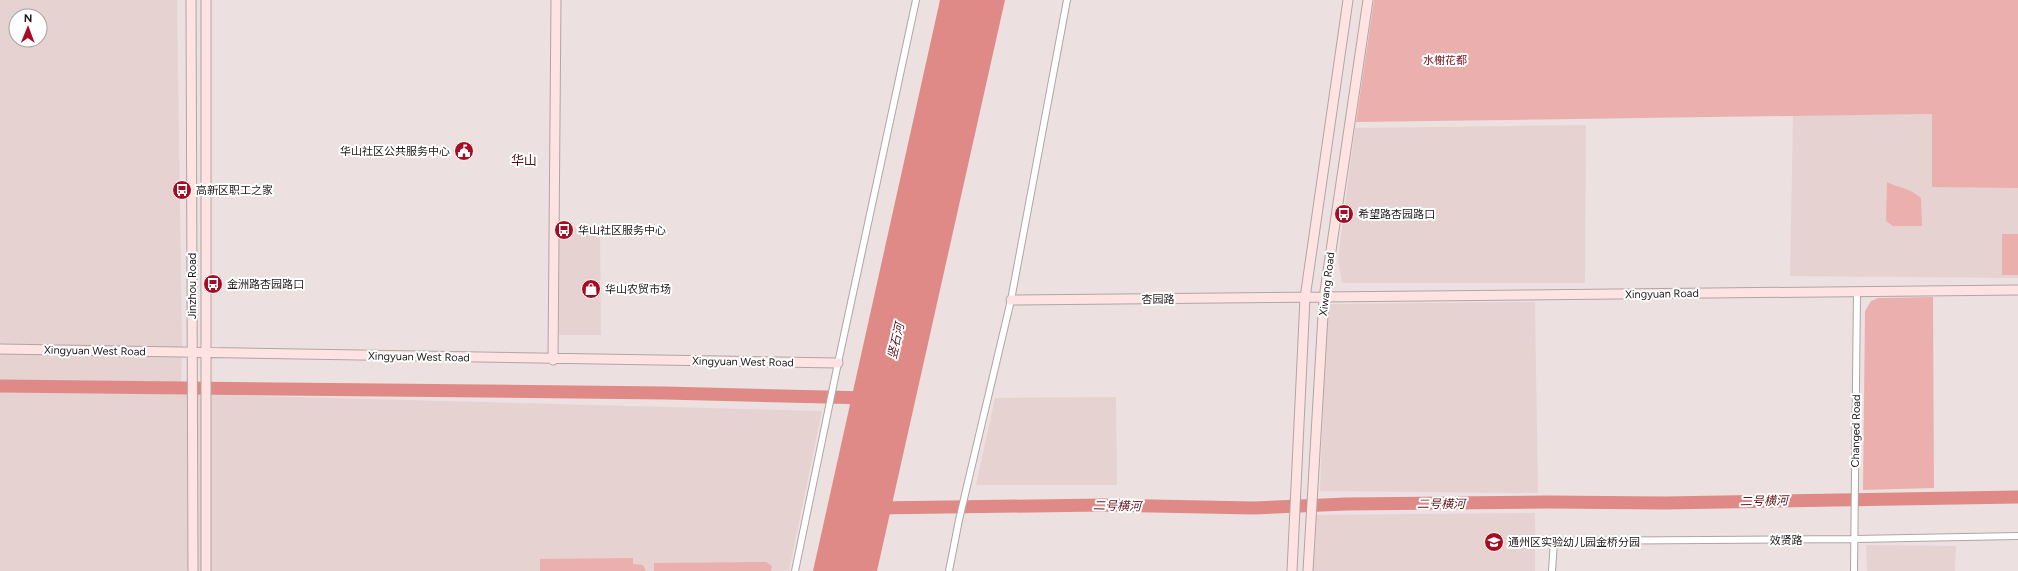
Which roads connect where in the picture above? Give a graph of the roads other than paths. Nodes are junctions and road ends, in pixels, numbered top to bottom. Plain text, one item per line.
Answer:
1 (191, 0) edge
2 (206, 0) edge
3 (556, 0) edge
4 (916, 0) edge
5 (1067, 0) edge
6 (1348, 0) edge
7 (1368, 0) edge
8 (2018, 290) edge
9 (1857, 291) junction
10 (1306, 298) junction
11 (1324, 298) junction
12 (1010, 300) junction
13 (0, 349) edge
14 (192, 353) junction
15 (206, 353) junction
16 (552, 360) junction
17 (838, 363) junction
18 (2018, 536) edge
19 (1855, 539) junction
20 (193, 571) edge
21 (206, 571) edge
22 (795, 571) edge
23 (949, 571) edge
24 (1292, 571) edge
25 (1308, 571) edge
26 (1552, 571) edge
27 (1854, 571) edge

1 - 14 main road, Jinzhou Road
2 - 15 main road, Jinzhou Road
3 - 16 main road
4 - 17 street
5 - 12 street
6 - 10 main road, Xiwang Road
7 - 11 main road, Xiwang Road
8 - 9 main road, Xingyuan Road
9 - 11 main road, Xingyuan Road
9 - 19 street, Changed Road
10 - 11 main road, Xingyuan Road
10 - 12 main road, 杏园路
10 - 24 main road, Xiwang Road
11 - 25 main road, Xiwang Road
12 - 23 street
13 - 14 main road, Xingyuan West Road
14 - 15 main road, Xingyuan West Road
14 - 20 main road, Jinzhou Road
15 - 16 main road, Xingyuan West Road
15 - 21 main road, Jinzhou Road
16 - 17 main road, Xingyuan West Road
17 - 22 street
18 - 19 street, 效贤路
19 - 26 street, 效贤路
19 - 27 street, Changed Road

